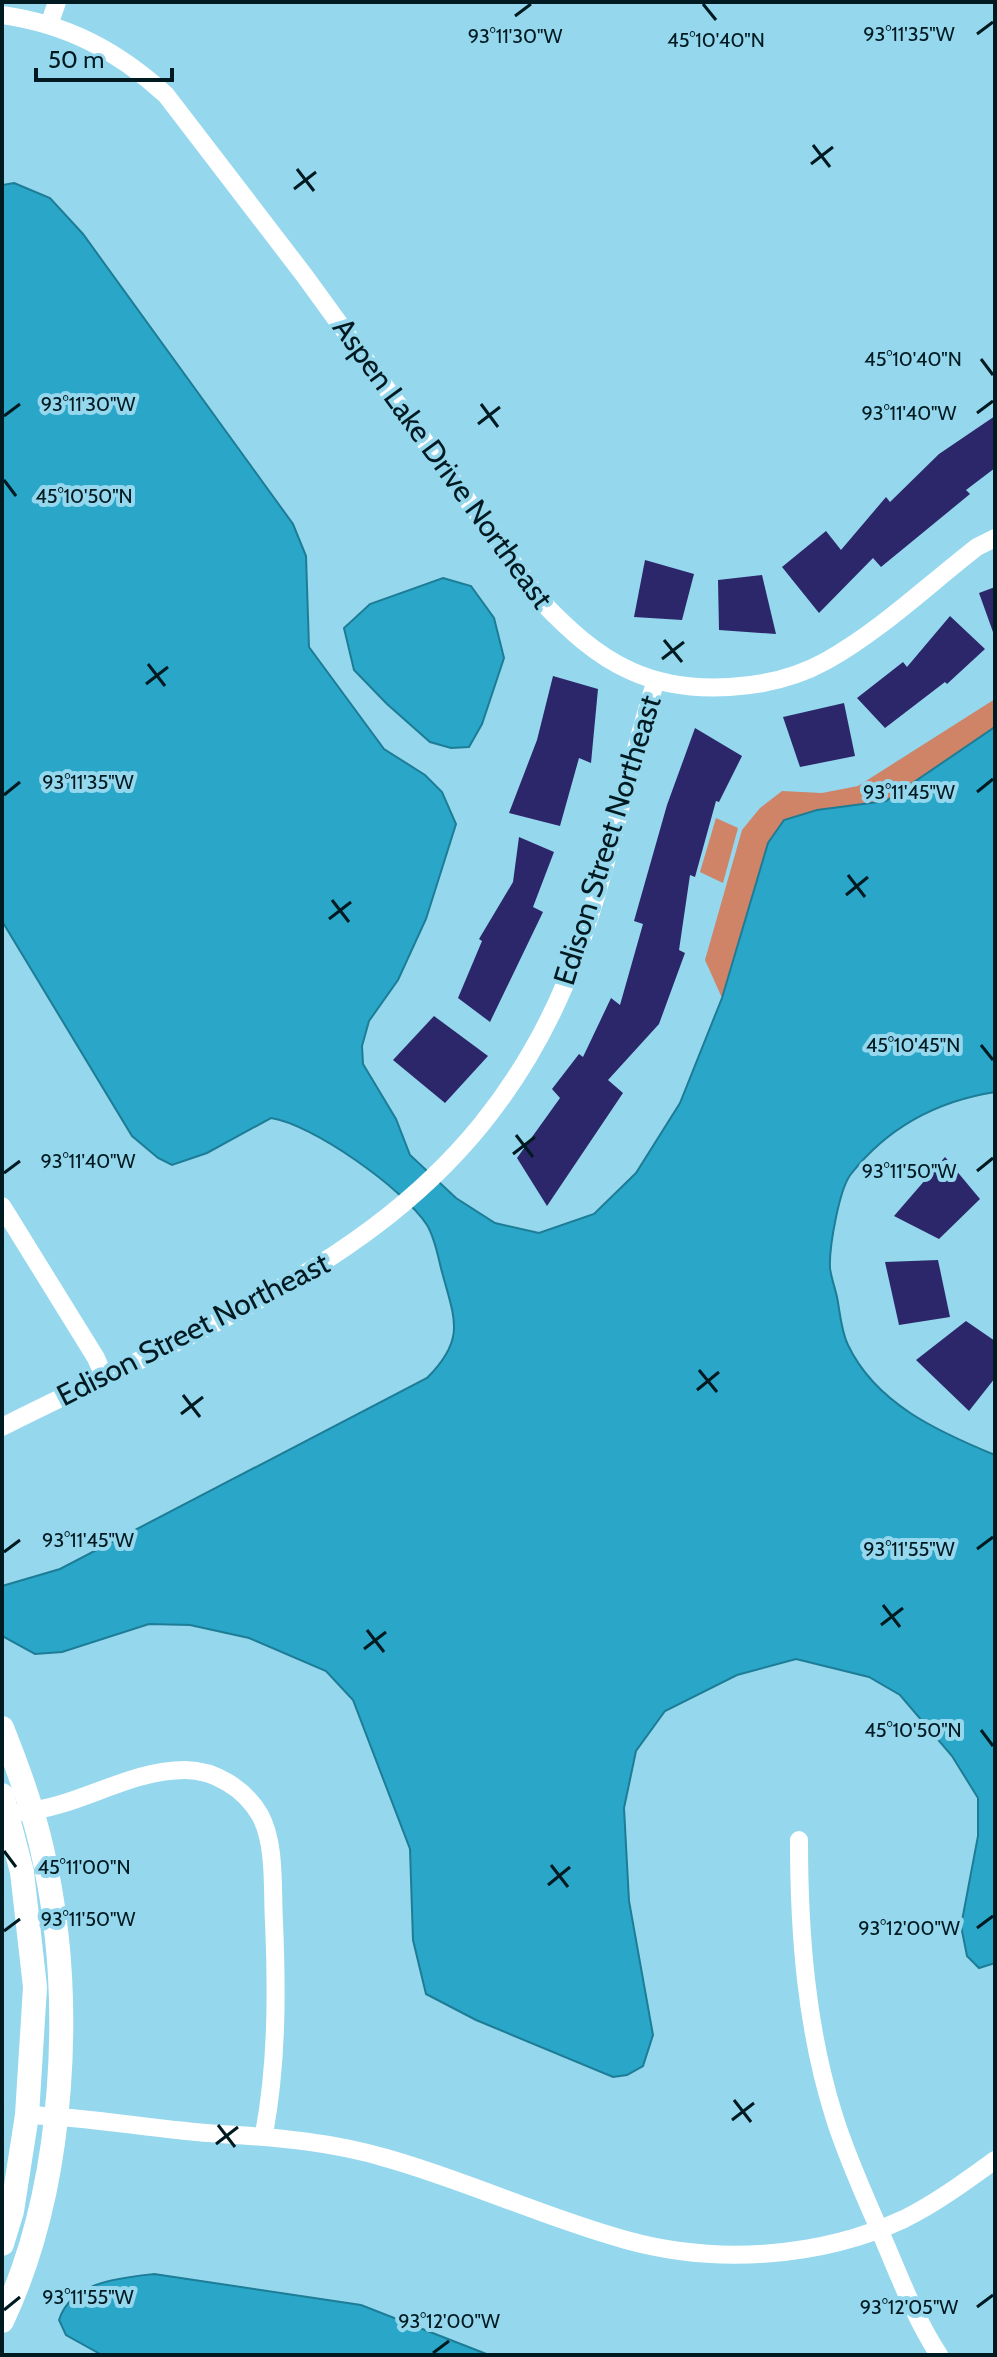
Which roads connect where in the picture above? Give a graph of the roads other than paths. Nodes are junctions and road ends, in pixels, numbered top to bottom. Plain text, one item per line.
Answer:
1 (57, 2) edge
2 (2, 15) edge
3 (49, 25) junction
4 (995, 538) edge
5 (656, 680) junction
6 (2, 1206) edge
7 (104, 1377) junction
8 (2, 1427) edge
9 (2, 1728) edge
10 (3, 1808) edge
11 (33, 1811) junction
12 (799, 1840) dead end
13 (27, 2115) junction
14 (54, 2116) junction
15 (264, 2134) junction
16 (995, 2160) edge
17 (880, 2229) junction
18 (2, 2244) edge
19 (2, 2321) edge
20 (939, 2355) edge

1 - 3 street
2 - 3 street, Aspen Lake Drive Northeast
3 - 5 street, Aspen Lake Drive Northeast
4 - 5 street, Aspen Lake Drive Northeast
5 - 7 street, Edison Street Northeast
6 - 7 street
7 - 8 street, Edison Street Northeast
9 - 11 street
10 - 11 street
10 - 13 street
11 - 14 street
11 - 15 street
12 - 17 street
13 - 14 street
13 - 18 street
14 - 15 street
14 - 19 street
15 - 17 street
16 - 17 street
17 - 20 street

